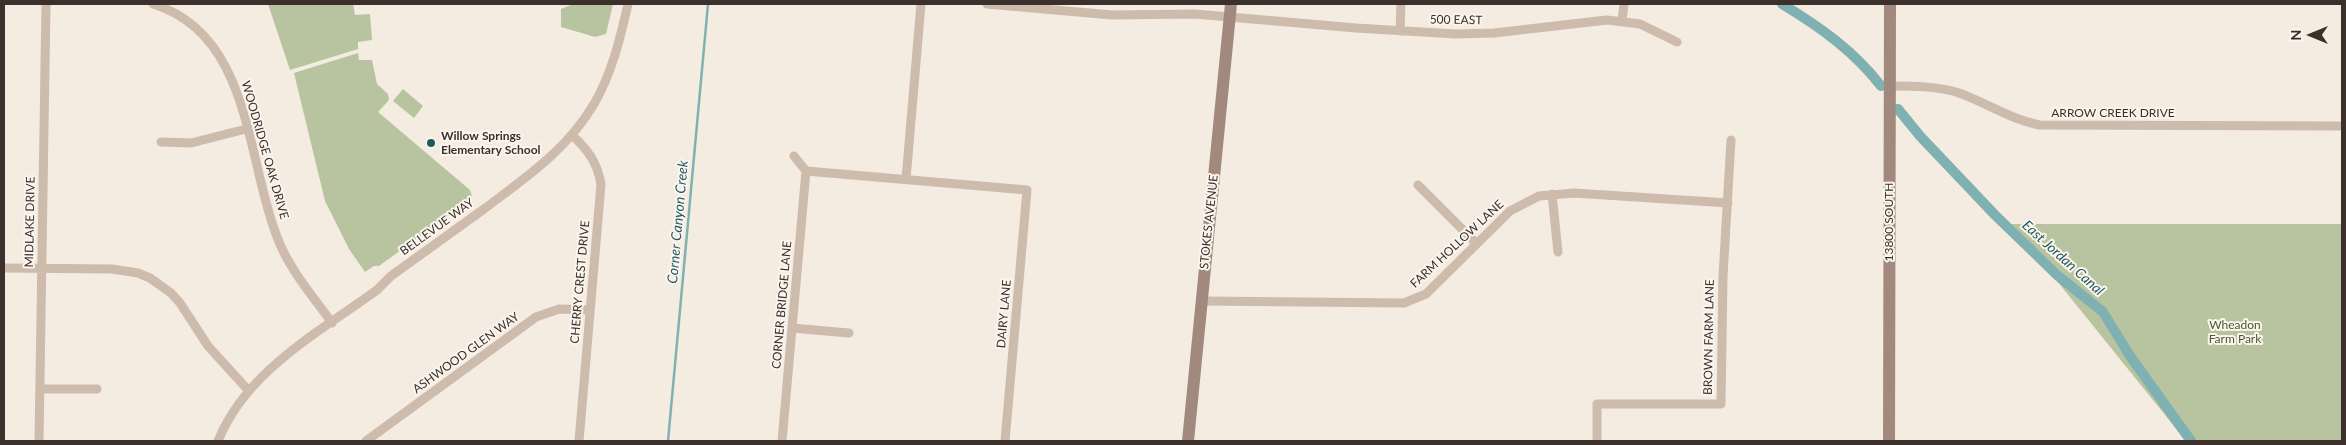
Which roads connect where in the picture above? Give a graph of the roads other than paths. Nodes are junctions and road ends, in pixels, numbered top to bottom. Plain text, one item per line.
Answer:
1 (46, 4) edge
2 (153, 4) edge
3 (628, 4) edge
4 (921, 4) edge
5 (987, 4) edge
6 (1231, 4) edge
7 (1401, 4) edge
8 (1624, 4) edge
9 (1890, 4) edge
10 (173, 7) edge
11 (1069, 8) edge
12 (1230, 17) junction
13 (1622, 21) junction
14 (1400, 31) junction
15 (1677, 42) dead end
16 (1890, 86) junction
17 (2342, 126) edge
18 (246, 129) junction
19 (572, 135) junction
20 (1731, 140) dead end
21 (160, 142) dead end
22 (794, 156) dead end
23 (806, 171) junction
24 (906, 179) junction
25 (1418, 185) dead end
26 (1552, 194) junction
27 (1728, 203) junction
28 (1476, 243) junction
29 (1558, 252) dead end
30 (4, 268) edge
31 (42, 268) junction
32 (1202, 301) junction
33 (590, 310) junction
34 (332, 323) junction
35 (792, 328) junction
36 (849, 333) dead end
37 (40, 389) junction
38 (97, 389) dead end
39 (248, 390) junction
40 (40, 441) edge
41 (218, 441) edge
42 (366, 441) edge
43 (579, 441) edge
44 (782, 441) edge
45 (1005, 441) edge
46 (1188, 441) edge
47 (1597, 441) edge
48 (1889, 441) edge

1 - 31 street, MIDLAKE DRIVE
2 - 10 street, WOODRIDGE OAK DRIVE
3 - 19 street, BELLEVUE WAY
4 - 24 street
5 - 11 street, 500 EAST
6 - 12 street, STOKES AVENUE
7 - 14 street
8 - 13 street
9 - 16 street, 13800 SOUTH
10 - 18 street, WOODRIDGE OAK DRIVE
11 - 12 street, 500 EAST
12 - 14 street, 500 EAST
12 - 32 street, STOKES AVENUE
13 - 14 street, 500 EAST
13 - 15 street, 500 EAST
16 - 17 street, ARROW CREEK DRIVE
16 - 48 street, 13800 SOUTH
18 - 21 street
18 - 34 street, WOODRIDGE OAK DRIVE
19 - 33 street, CHERRY CREST DRIVE
19 - 34 street, BELLEVUE WAY
20 - 27 street, BROWN FARM LANE
22 - 23 street
23 - 24 street
23 - 35 street, CORNER BRIDGE LANE
24 - 45 street, DAIRY LANE
25 - 28 street
26 - 27 street, FARM HOLLOW LANE
26 - 28 street, FARM HOLLOW LANE
26 - 29 street
27 - 47 street, BROWN FARM LANE
28 - 32 street, FARM HOLLOW LANE
30 - 31 street
31 - 37 street, MIDLAKE DRIVE
31 - 39 street
32 - 46 street, STOKES AVENUE
33 - 42 street, ASHWOOD GLEN WAY
33 - 43 street, CHERRY CREST DRIVE
34 - 39 street, BELLEVUE WAY
35 - 36 street
35 - 44 street, CORNER BRIDGE LANE
37 - 38 street
37 - 40 street, MIDLAKE DRIVE
39 - 41 street, BELLEVUE WAY

